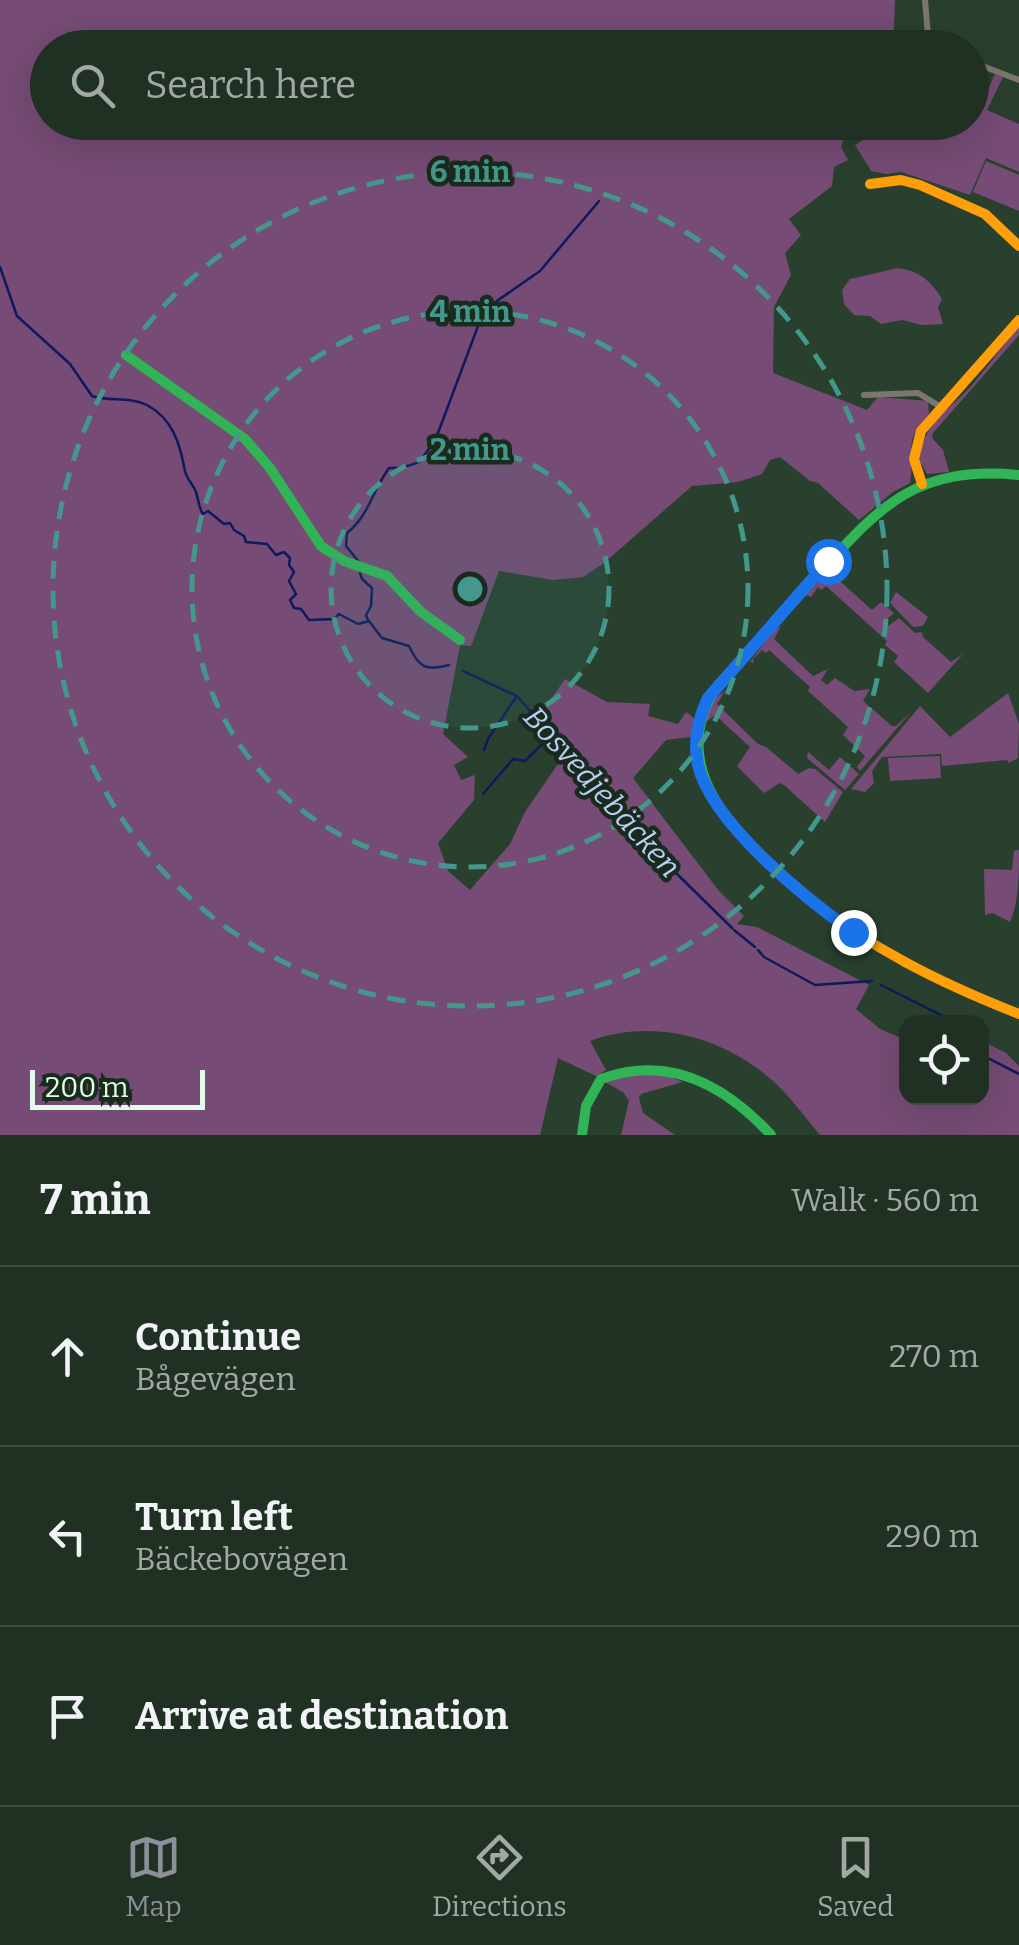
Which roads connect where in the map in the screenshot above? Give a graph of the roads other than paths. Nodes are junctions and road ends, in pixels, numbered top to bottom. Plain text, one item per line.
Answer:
1 (925, 0) edge
2 (928, 30) edge
3 (989, 69) edge
4 (1019, 80) edge
5 (870, 184) dead end
6 (1019, 246) edge
7 (1019, 320) edge
8 (126, 355) dead end
9 (864, 395) dead end
10 (941, 408) junction
11 (1019, 475) edge
12 (922, 484) junction
13 (460, 640) dead end
14 (1019, 1014) edge
15 (582, 1135) edge
16 (771, 1135) edge

1 - 2 street
3 - 4 street
5 - 6 street
7 - 10 street
8 - 13 street
9 - 10 street
10 - 12 street
11 - 12 street
12 - 14 street
15 - 16 street

